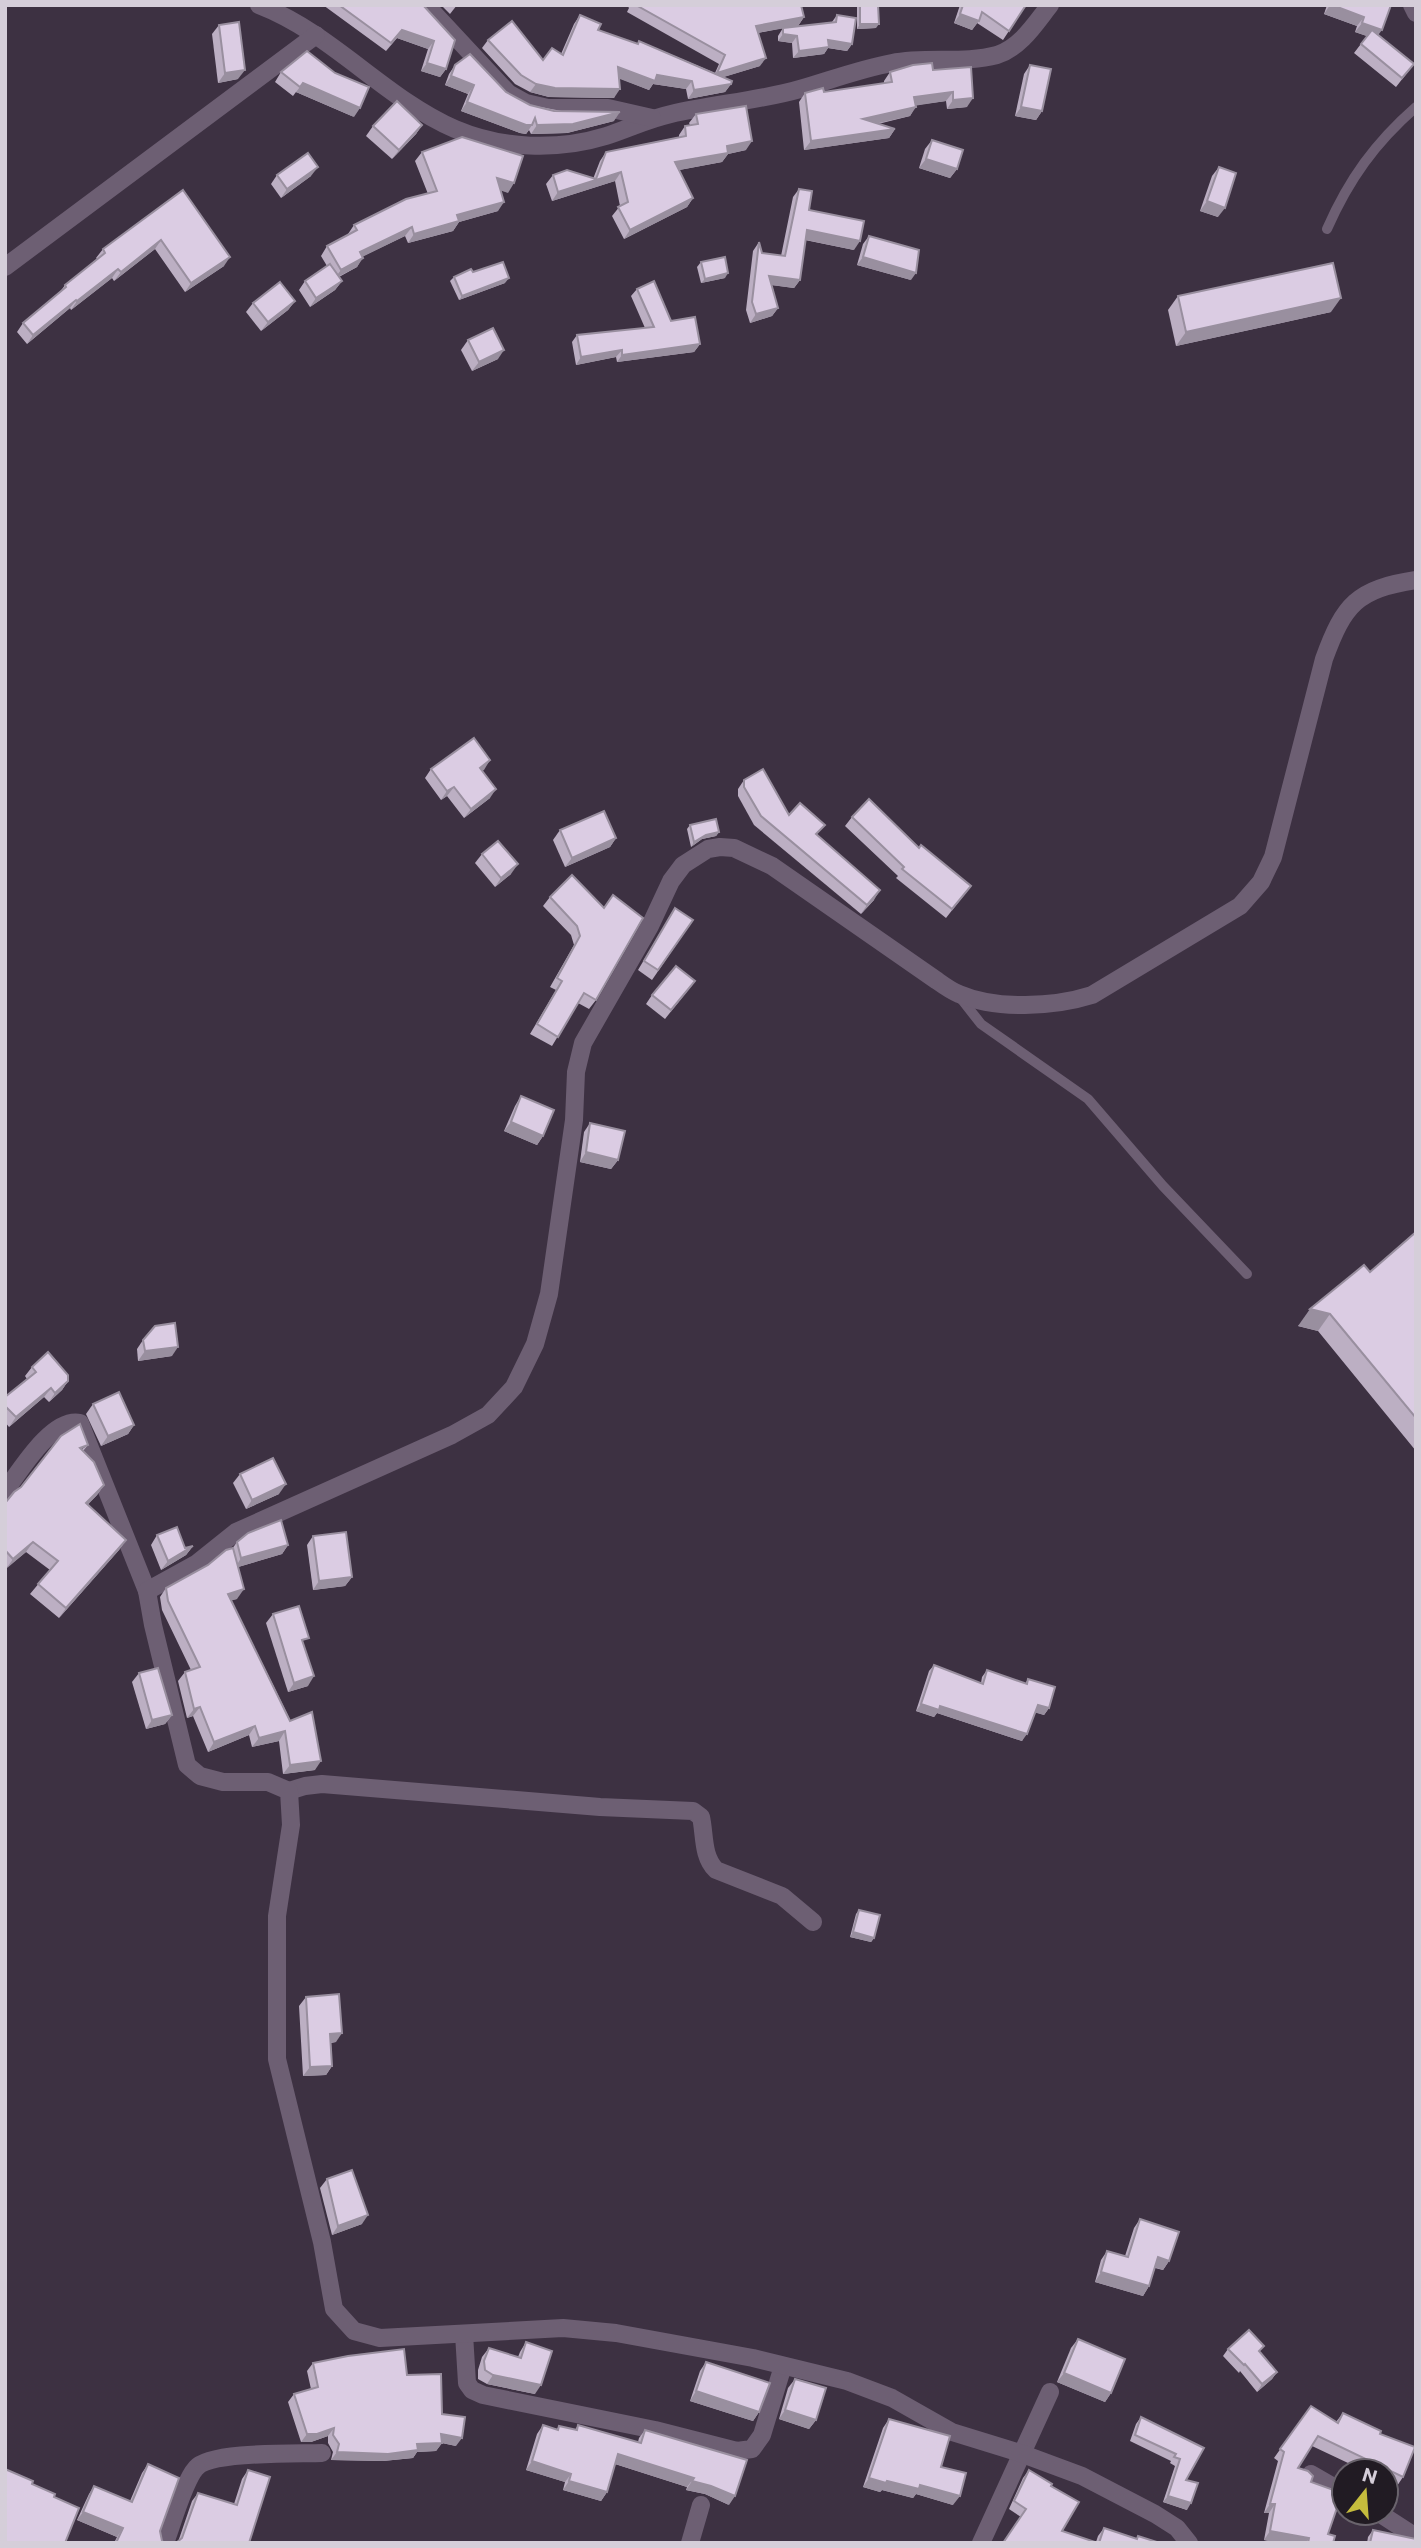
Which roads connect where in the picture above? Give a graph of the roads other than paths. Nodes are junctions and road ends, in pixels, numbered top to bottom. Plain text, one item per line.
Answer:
1 (259, 5) edge
2 (426, 5) edge
3 (1050, 5) edge
4 (1412, 5) edge
5 (1416, 13) edge
6 (316, 35) junction
7 (1416, 107) edge
8 (652, 118) junction
9 (1327, 229) dead end
10 (5, 267) edge
11 (1416, 580) edge
12 (957, 993) junction
13 (1247, 1273) dead end
14 (5, 1491) edge
15 (147, 1591) junction
16 (289, 1791) junction
17 (813, 1922) dead end
18 (464, 2334) junction
19 (783, 2366) junction
20 (1049, 2392) dead end
21 (322, 2453) dead end
22 (1020, 2453) junction
23 (1311, 2474) edge
24 (1330, 2485) edge
25 (701, 2505) dead end
26 (1400, 2527) edge
27 (1416, 2537) edge
28 (165, 2543) edge
29 (690, 2543) edge
30 (981, 2543) edge
31 (1189, 2543) edge

1 - 6 street
2 - 8 street
3 - 8 street
4 - 5 street
6 - 8 street
6 - 10 street
7 - 9 lane
11 - 12 street
12 - 13 lane
12 - 15 street
14 - 15 street
15 - 16 street
16 - 17 street
16 - 18 street
18 - 19 street
18 - 19 street
19 - 22 street
20 - 22 street
21 - 28 street
22 - 30 street
22 - 31 street
23 - 24 street
25 - 29 street
26 - 27 street

